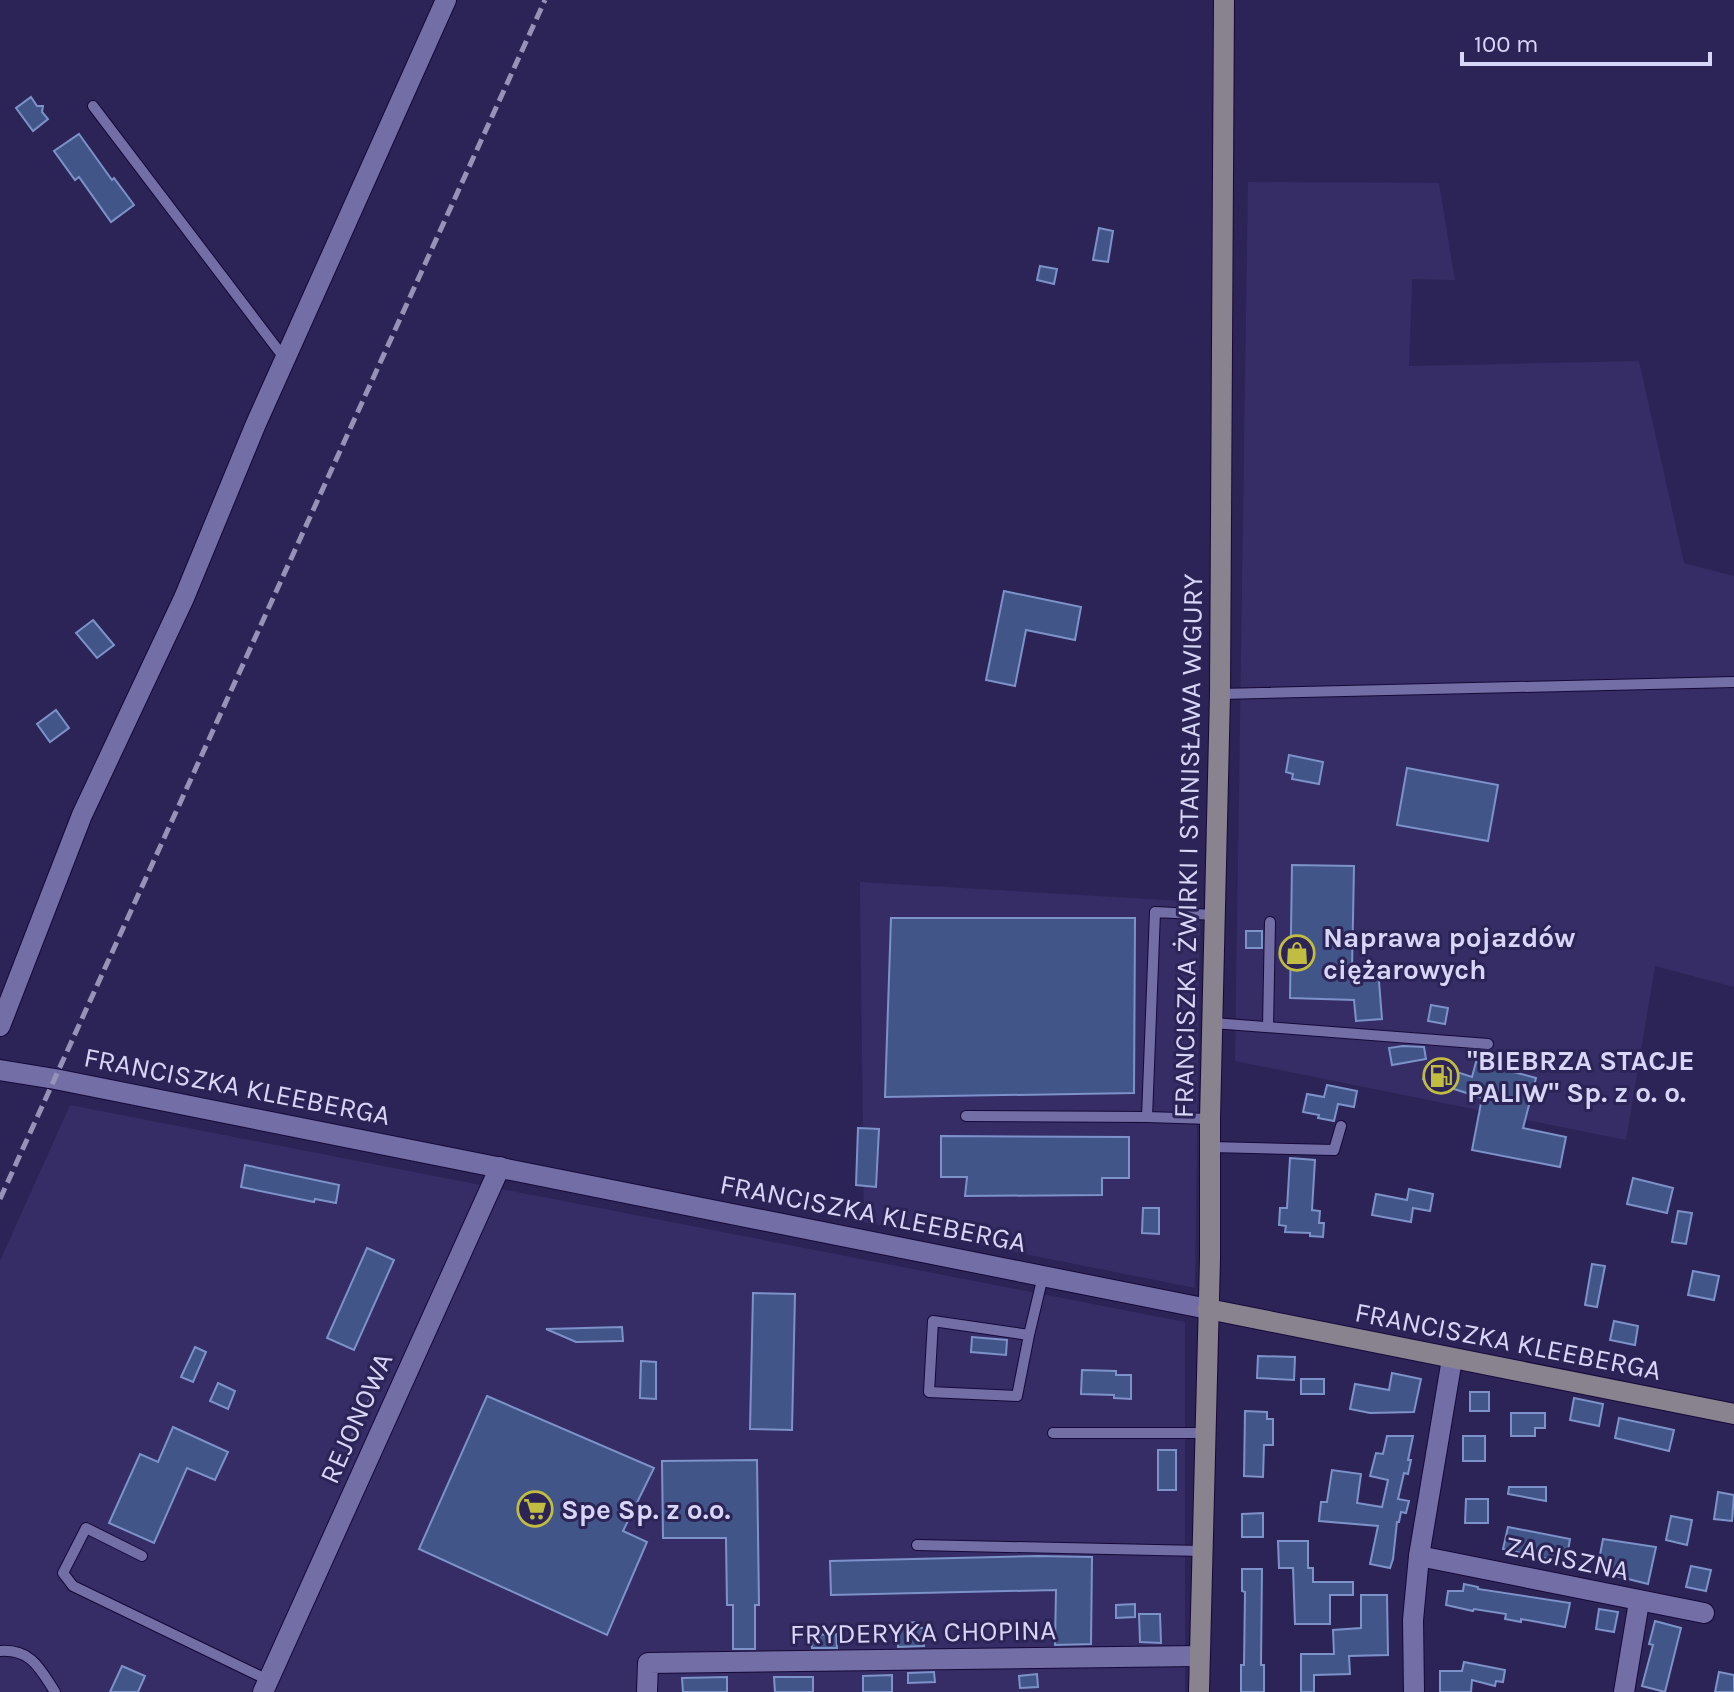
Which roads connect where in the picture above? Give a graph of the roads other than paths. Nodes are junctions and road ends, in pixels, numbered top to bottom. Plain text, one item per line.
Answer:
1 (446, 0) edge
2 (1224, 0) edge
3 (93, 106) dead end
4 (285, 359) junction
5 (1734, 682) edge
6 (1220, 694) junction
7 (1215, 915) junction
8 (1270, 922) dead end
9 (1213, 1023) junction
10 (0, 1026) edge
11 (1268, 1027) junction
12 (1488, 1044) dead end
13 (0, 1070) edge
14 (966, 1116) dead end
15 (1147, 1117) junction
16 (1210, 1119) junction
17 (1341, 1126) dead end
18 (1211, 1147) junction
19 (500, 1167) junction
20 (1043, 1276) junction
21 (1208, 1309) junction
22 (1029, 1335) junction
23 (1452, 1359) junction
24 (1734, 1414) edge
25 (1053, 1433) dead end
26 (1205, 1433) junction
27 (917, 1545) dead end
28 (1202, 1551) junction
29 (142, 1556) dead end
30 (1419, 1556) junction
31 (1639, 1602) junction
32 (1704, 1613) dead end
33 (0, 1651) edge
34 (1199, 1656) junction
35 (266, 1686) edge
36 (55, 1692) edge
37 (647, 1692) edge
38 (1199, 1692) edge
39 (1414, 1692) edge
40 (1624, 1692) edge

1 - 4 street
2 - 6 street, FRANCISZKA ŻWIRKI I STANISŁAWA WIGURY
3 - 4 lane
4 - 10 street
5 - 6 lane
6 - 7 street, FRANCISZKA ŻWIRKI I STANISŁAWA WIGURY
7 - 9 street, FRANCISZKA ŻWIRKI I STANISŁAWA WIGURY
7 - 15 lane
8 - 11 lane
9 - 11 lane
9 - 16 street, FRANCISZKA ŻWIRKI I STANISŁAWA WIGURY
11 - 12 lane
13 - 19 street, FRANCISZKA KLEEBERGA
14 - 15 lane
15 - 16 lane
16 - 18 street, FRANCISZKA ŻWIRKI I STANISŁAWA WIGURY
17 - 18 lane
18 - 21 street, FRANCISZKA ŻWIRKI I STANISŁAWA WIGURY
19 - 20 street, FRANCISZKA KLEEBERGA
19 - 35 street, REJONOWA
20 - 21 street, FRANCISZKA KLEEBERGA
20 - 22 lane
21 - 23 street, FRANCISZKA KLEEBERGA
21 - 26 street, FRANCISZKA ŻWIRKI I STANISŁAWA WIGURY
22 - 22 lane
23 - 24 street, FRANCISZKA KLEEBERGA
23 - 30 street
25 - 26 lane
26 - 28 street, FRANCISZKA ŻWIRKI I STANISŁAWA WIGURY
27 - 28 lane
28 - 34 street, FRANCISZKA ŻWIRKI I STANISŁAWA WIGURY
29 - 35 lane
30 - 31 street, ZACISZNA
30 - 39 street
31 - 32 street, ZACISZNA
31 - 40 street
33 - 36 lane
34 - 37 street, FRYDERYKA CHOPINA
34 - 38 street, FRANCISZKA ŻWIRKI I STANISŁAWA WIGURY

